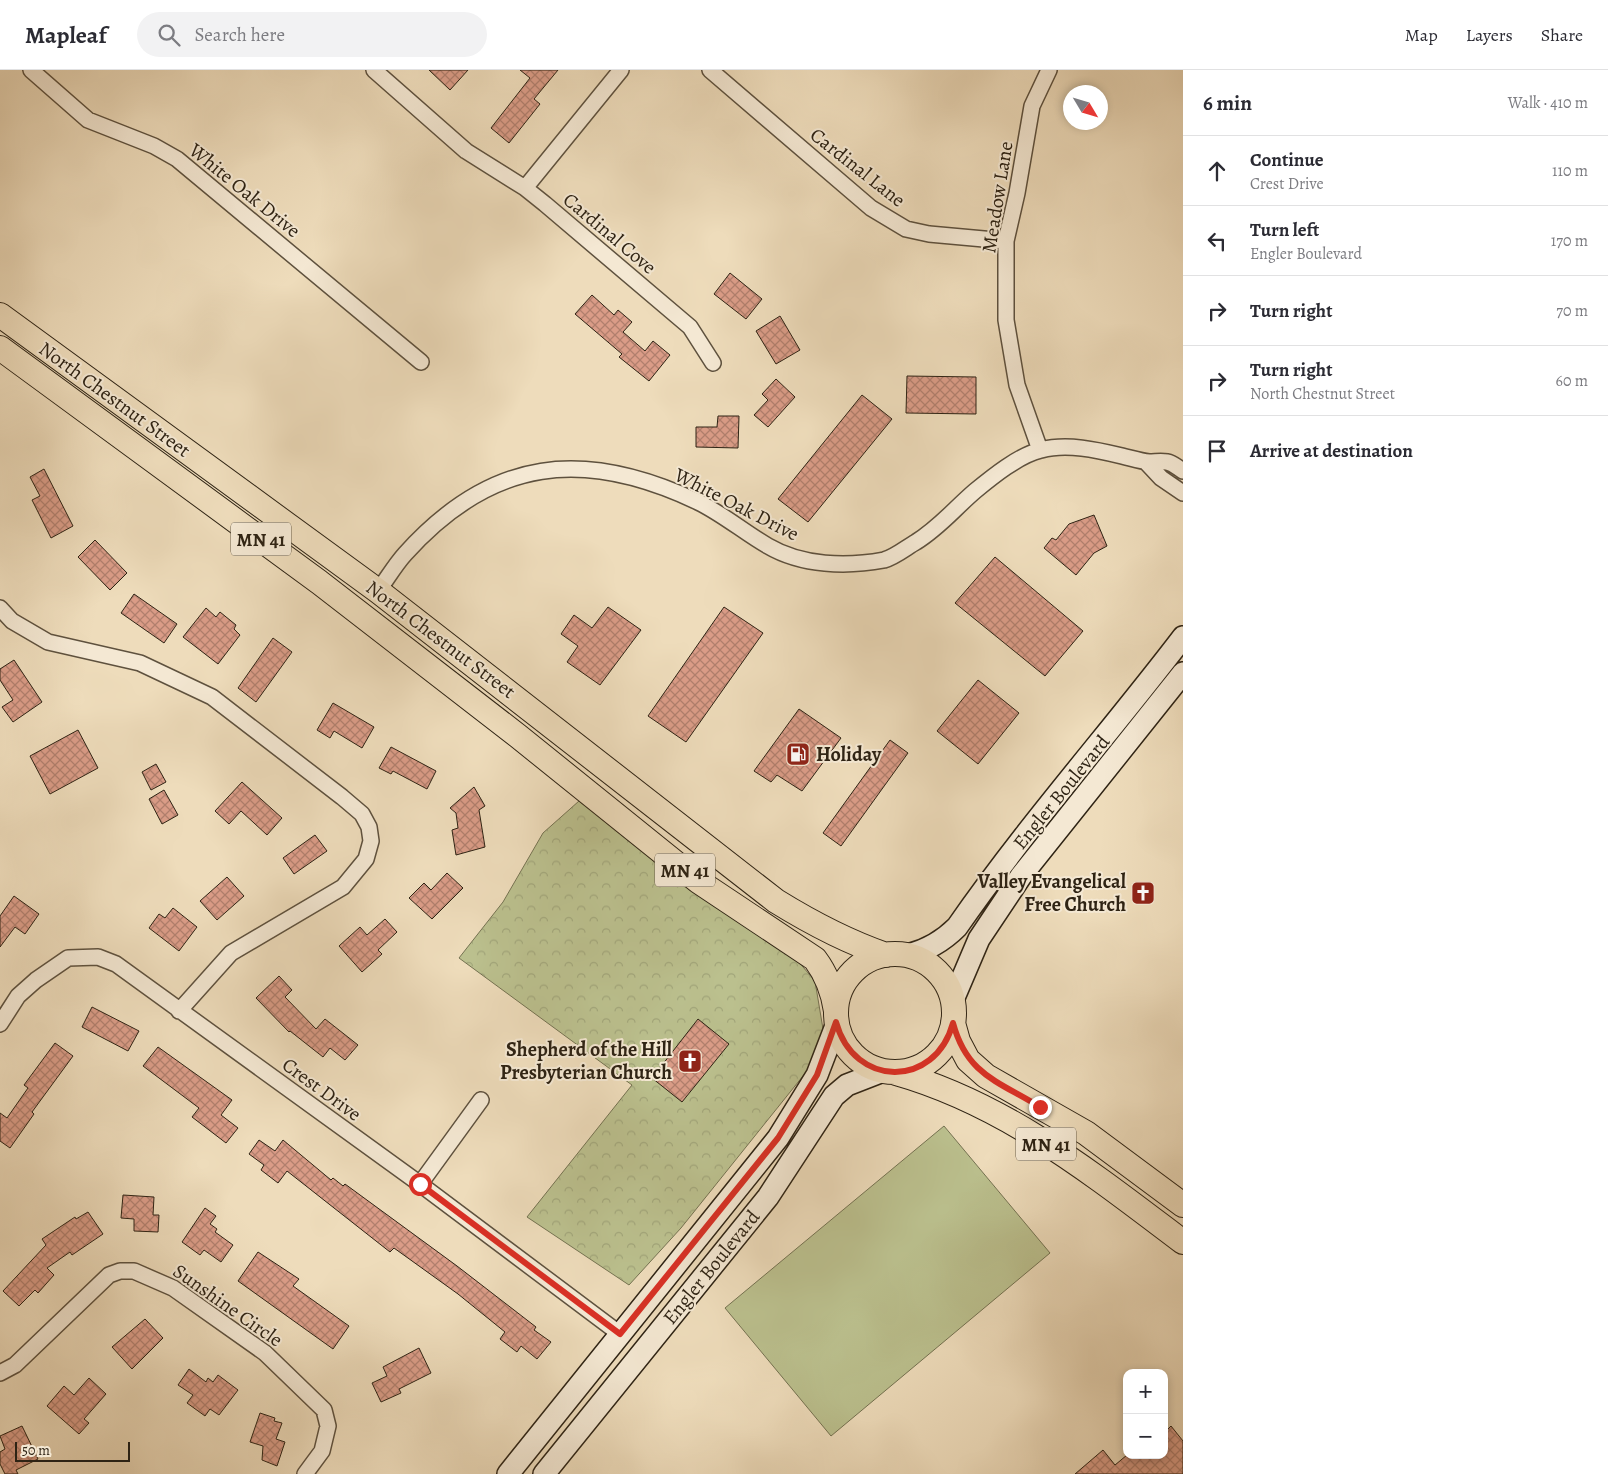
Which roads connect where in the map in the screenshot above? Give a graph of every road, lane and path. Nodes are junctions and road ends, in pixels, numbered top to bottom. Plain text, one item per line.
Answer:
1 (31, 70) edge
2 (374, 70) edge
3 (621, 70) edge
4 (710, 70) edge
5 (1049, 70) edge
6 (525, 188) junction
7 (1006, 241) junction
8 (0, 315) edge
9 (0, 348) edge
10 (421, 362) dead end
11 (713, 363) dead end
12 (1040, 450) junction
13 (1146, 462) junction
14 (1183, 471) edge
15 (1183, 493) edge
16 (378, 591) junction
17 (0, 608) edge
18 (1183, 637) edge
19 (1183, 673) edge
20 (897, 955) junction
21 (179, 1011) junction
22 (953, 1012) junction
23 (836, 1017) junction
24 (0, 1024) edge
25 (889, 1072) junction
26 (481, 1100) dead end
27 (420, 1184) junction
28 (1183, 1206) edge
29 (1183, 1242) edge
30 (620, 1334) junction
31 (0, 1373) edge
32 (305, 1474) edge
33 (508, 1474) edge
34 (544, 1474) edge

1 - 10 street, White Oak Drive
2 - 6 street, Cardinal Cove
3 - 6 street
4 - 7 street, Cardinal Lane
5 - 7 street, Meadow Lane
6 - 11 street, Cardinal Cove
7 - 12 street, Meadow Lane
8 - 16 main road, North Chestnut Street / MN 41
9 - 23 main road, North Chestnut Street / MN 41
12 - 13 street, White Oak Drive
12 - 16 street, White Oak Drive
13 - 14 street, White Oak Drive
13 - 15 street
16 - 20 main road, North Chestnut Street / MN 41
17 - 21 street
18 - 20 main road, Engler Boulevard
19 - 22 main road, Engler Boulevard
20 - 22 main road, MN 41
20 - 23 main road
21 - 24 street, Crest Drive
21 - 27 street, Crest Drive
22 - 25 main road
22 - 28 main road, MN 41
23 - 25 main road, MN 41
23 - 30 main road, Engler Boulevard
25 - 29 main road, MN 41
25 - 34 main road, Engler Boulevard
26 - 27 street
27 - 30 street, Crest Drive
30 - 33 main road, Engler Boulevard
31 - 32 street, Sunshine Circle

